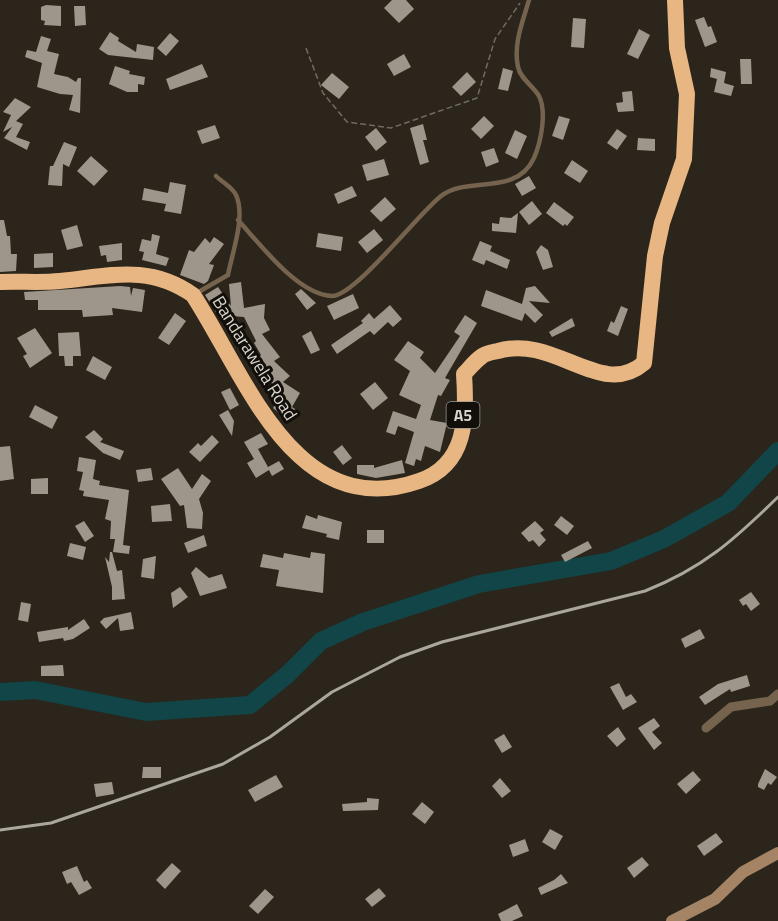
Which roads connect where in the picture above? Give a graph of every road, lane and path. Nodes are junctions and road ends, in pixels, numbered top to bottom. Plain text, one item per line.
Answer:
1 (522, 0) edge
2 (528, 0) edge
3 (675, 0) edge
4 (306, 48) dead end
5 (216, 176) dead end
6 (238, 220) junction
7 (0, 282) edge
8 (194, 295) junction
9 (778, 694) edge
10 (706, 728) dead end
11 (778, 853) edge
12 (672, 921) edge

1 - 4 path
2 - 6 lane
3 - 8 highway, Bandarawela Road / A5
5 - 6 lane
6 - 8 lane
7 - 8 highway, Bandarawela Road
9 - 10 street
11 - 12 street

